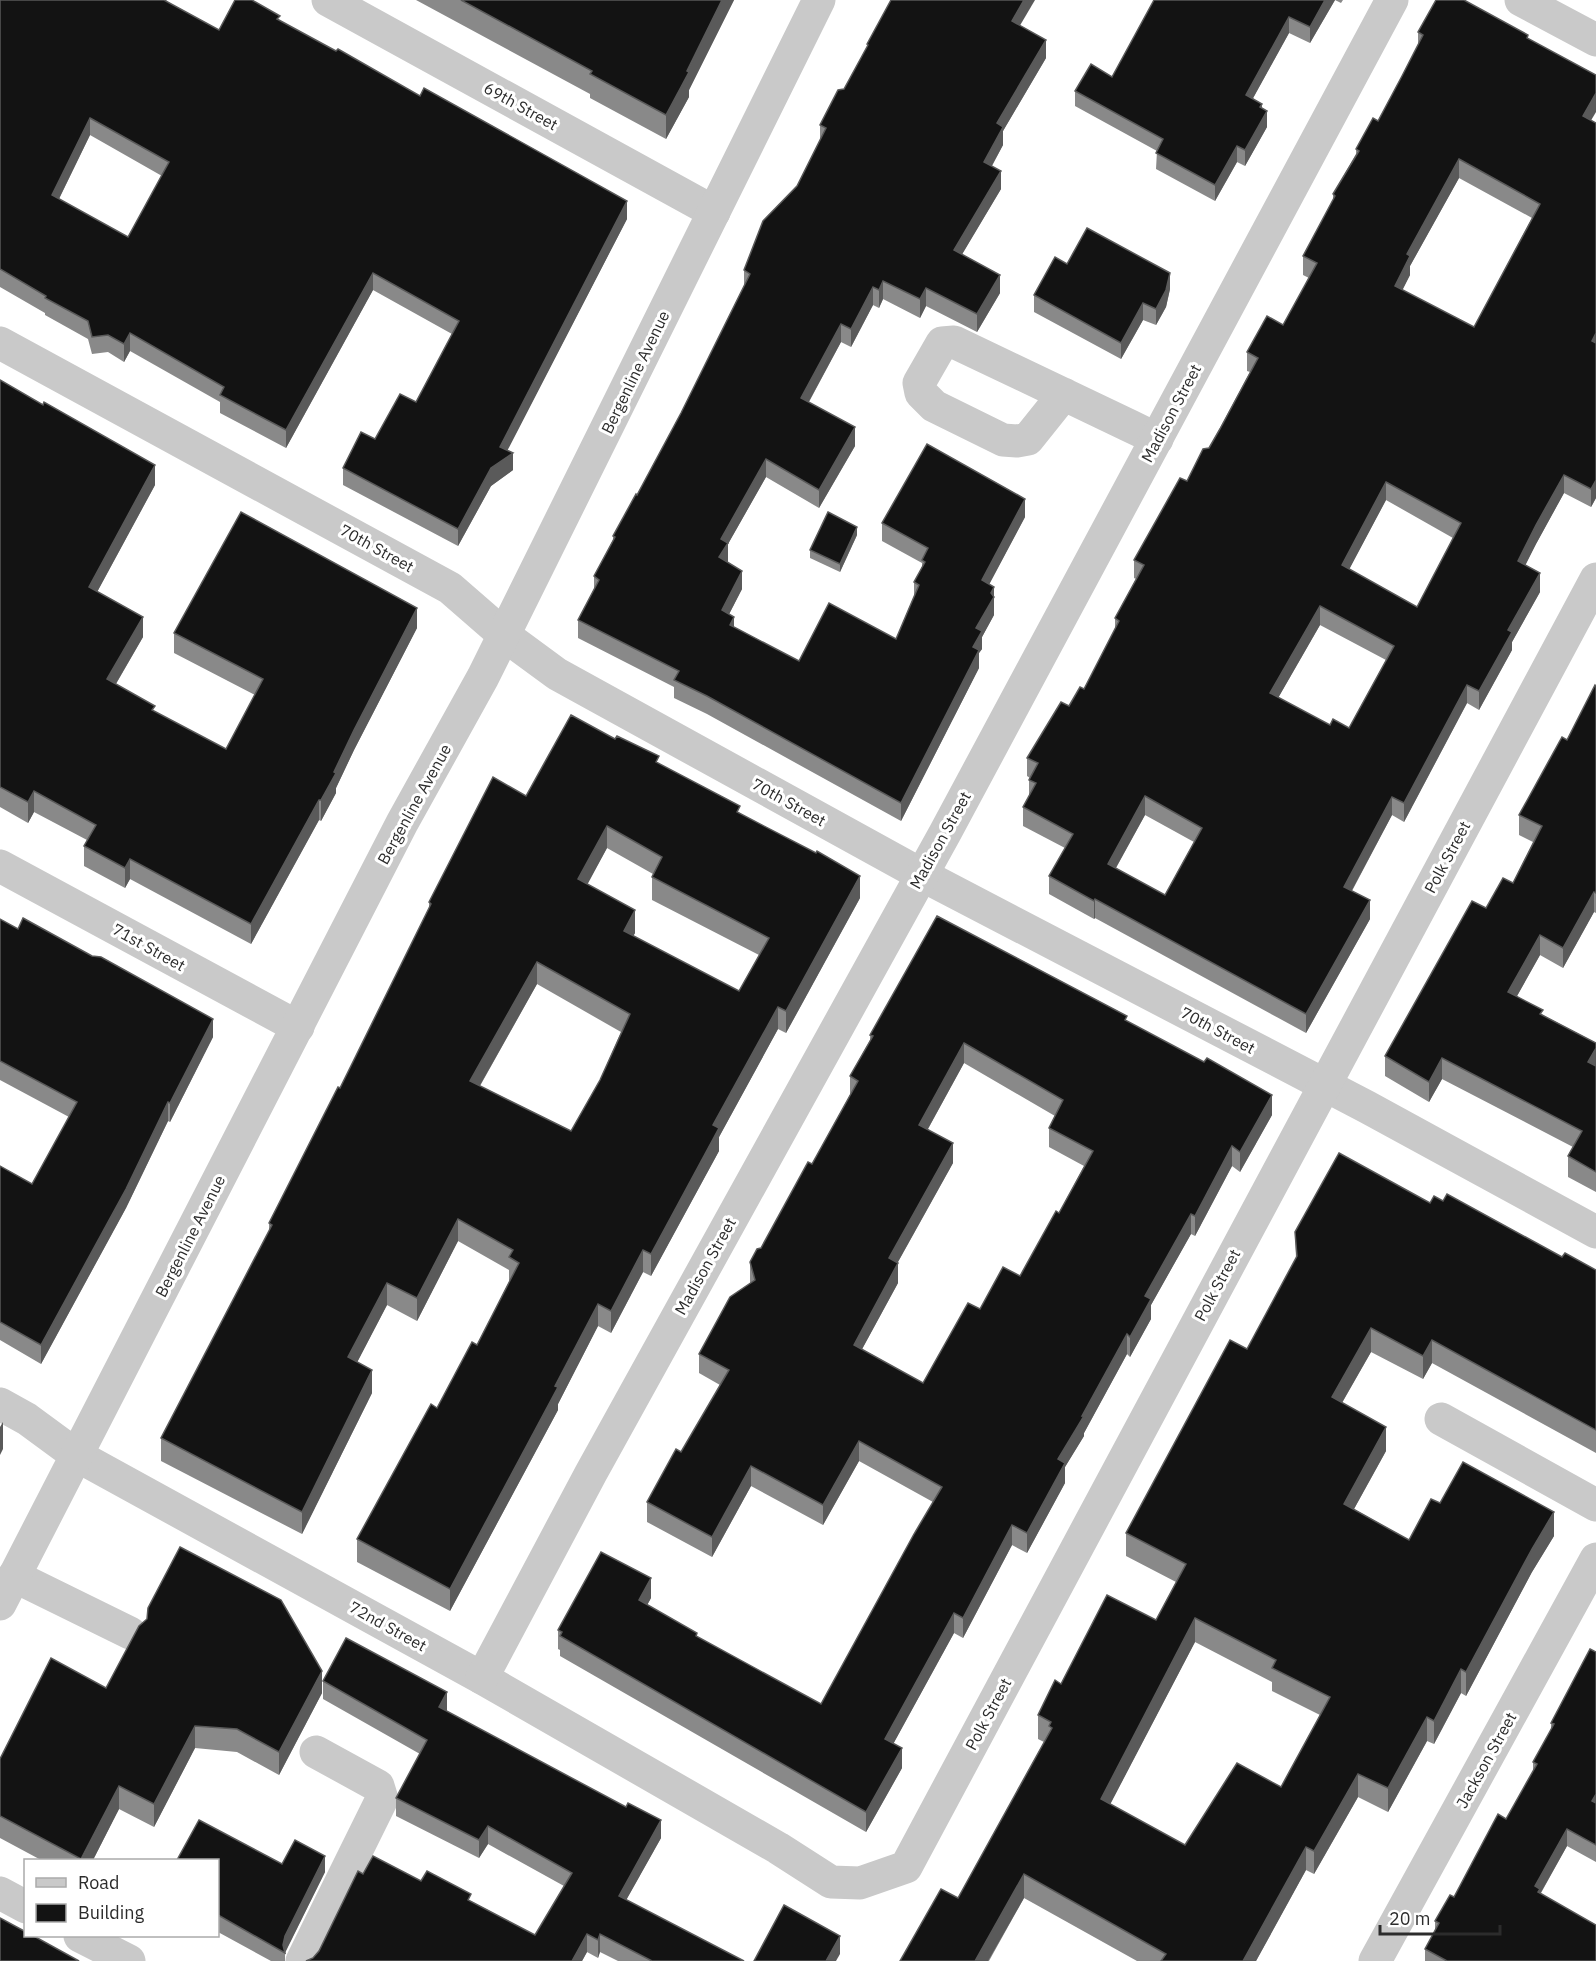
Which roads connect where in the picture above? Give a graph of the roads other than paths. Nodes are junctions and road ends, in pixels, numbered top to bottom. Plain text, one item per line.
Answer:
1 (328, 0) edge
2 (819, 0) edge
3 (1392, 0) edge
4 (1521, 0) edge
5 (1596, 40) edge
6 (714, 212) junction
7 (0, 343) edge
8 (1064, 394) dead end
9 (1157, 439) junction
10 (1596, 579) edge
11 (504, 635) junction
12 (0, 866) edge
13 (922, 875) junction
14 (298, 1027) junction
15 (1325, 1085) junction
16 (1596, 1232) edge
17 (0, 1404) edge
18 (1441, 1419) dead end
19 (76, 1455) junction
20 (1596, 1506) edge
21 (1596, 1559) edge
22 (7, 1590) edge
23 (129, 1633) dead end
24 (482, 1678) junction
25 (316, 1752) dead end
26 (778, 1848) joint
27 (0, 1893) edge
28 (24, 1905) edge
29 (84, 1937) edge
30 (129, 1961) edge
31 (302, 1961) edge
32 (1375, 1961) edge

1 - 6 street, 69th Street
2 - 6 street, Bergenline Avenue
3 - 9 street, Madison Street
4 - 5 street
6 - 11 street, Bergenline Avenue
7 - 11 street, 70th Street
8 - 9 street
9 - 13 street, Madison Street
10 - 15 street, Polk Street
11 - 13 street, 70th Street
11 - 14 street, Bergenline Avenue
12 - 14 street, 71st Street
13 - 15 street, 70th Street
13 - 24 street, Madison Street
14 - 19 street, Bergenline Avenue
15 - 16 street, 70th Street
15 - 26 street, Polk Street
17 - 19 street, 72nd Street
18 - 20 street
19 - 22 street, Bergenline Avenue
19 - 24 street, 72nd Street
21 - 32 street, Jackson Street
22 - 23 street
24 - 26 street, 72nd Street
25 - 31 street
27 - 28 street
29 - 30 street

